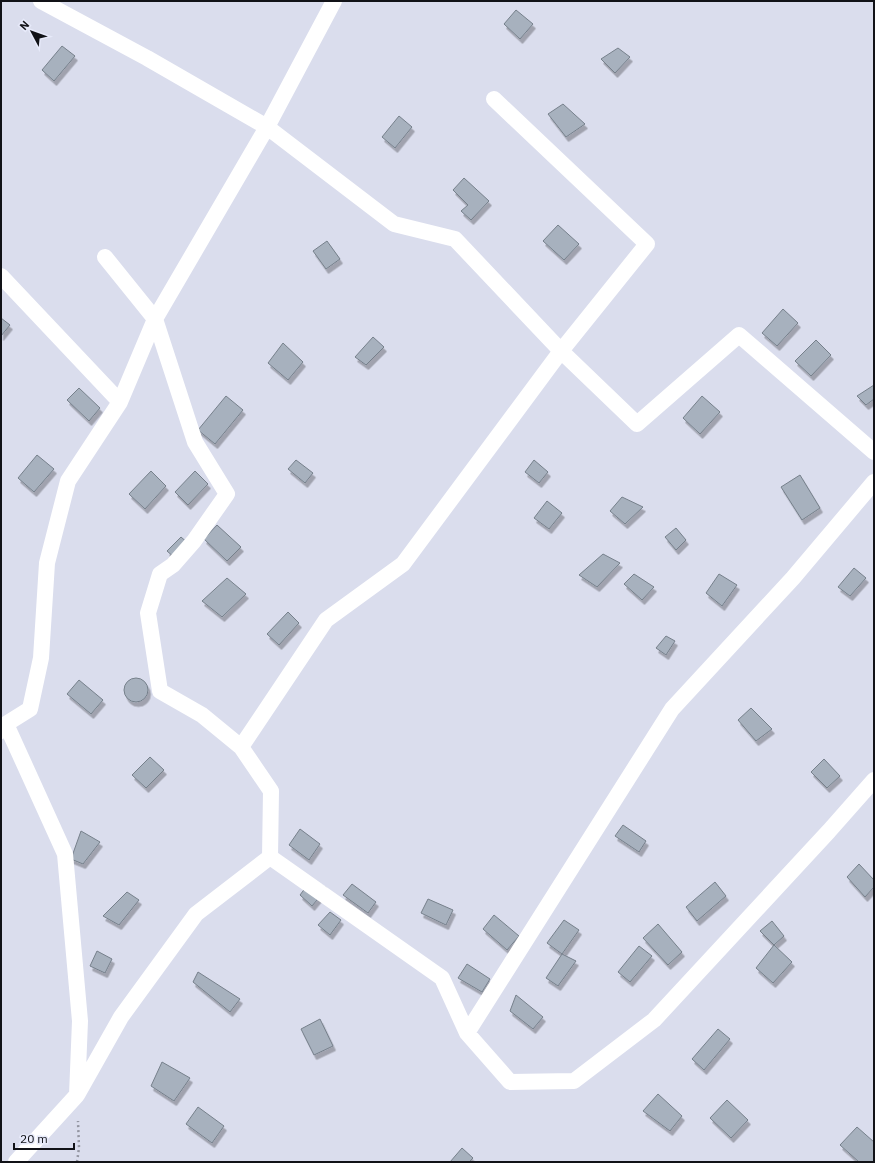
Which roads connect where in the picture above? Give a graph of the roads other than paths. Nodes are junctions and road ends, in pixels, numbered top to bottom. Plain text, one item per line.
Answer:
1 (41, 1) edge
2 (334, 1) edge
3 (494, 99) dead end
4 (267, 126) junction
5 (105, 257) dead end
6 (1, 276) edge
7 (155, 319) junction
8 (561, 351) junction
9 (120, 402) junction
10 (874, 452) edge
11 (874, 482) edge
12 (4, 728) edge
13 (242, 747) junction
14 (874, 780) edge
15 (270, 857) junction
16 (467, 1033) junction
17 (77, 1095) junction
18 (16, 1162) edge

1 - 4 street
2 - 4 street
3 - 8 street
4 - 7 street
4 - 8 street
5 - 7 street
6 - 9 street
7 - 9 street
7 - 13 street
8 - 10 street
8 - 13 street
9 - 12 street
11 - 16 street
12 - 17 street
13 - 15 street
14 - 16 street
15 - 16 street
15 - 17 street
17 - 18 street

